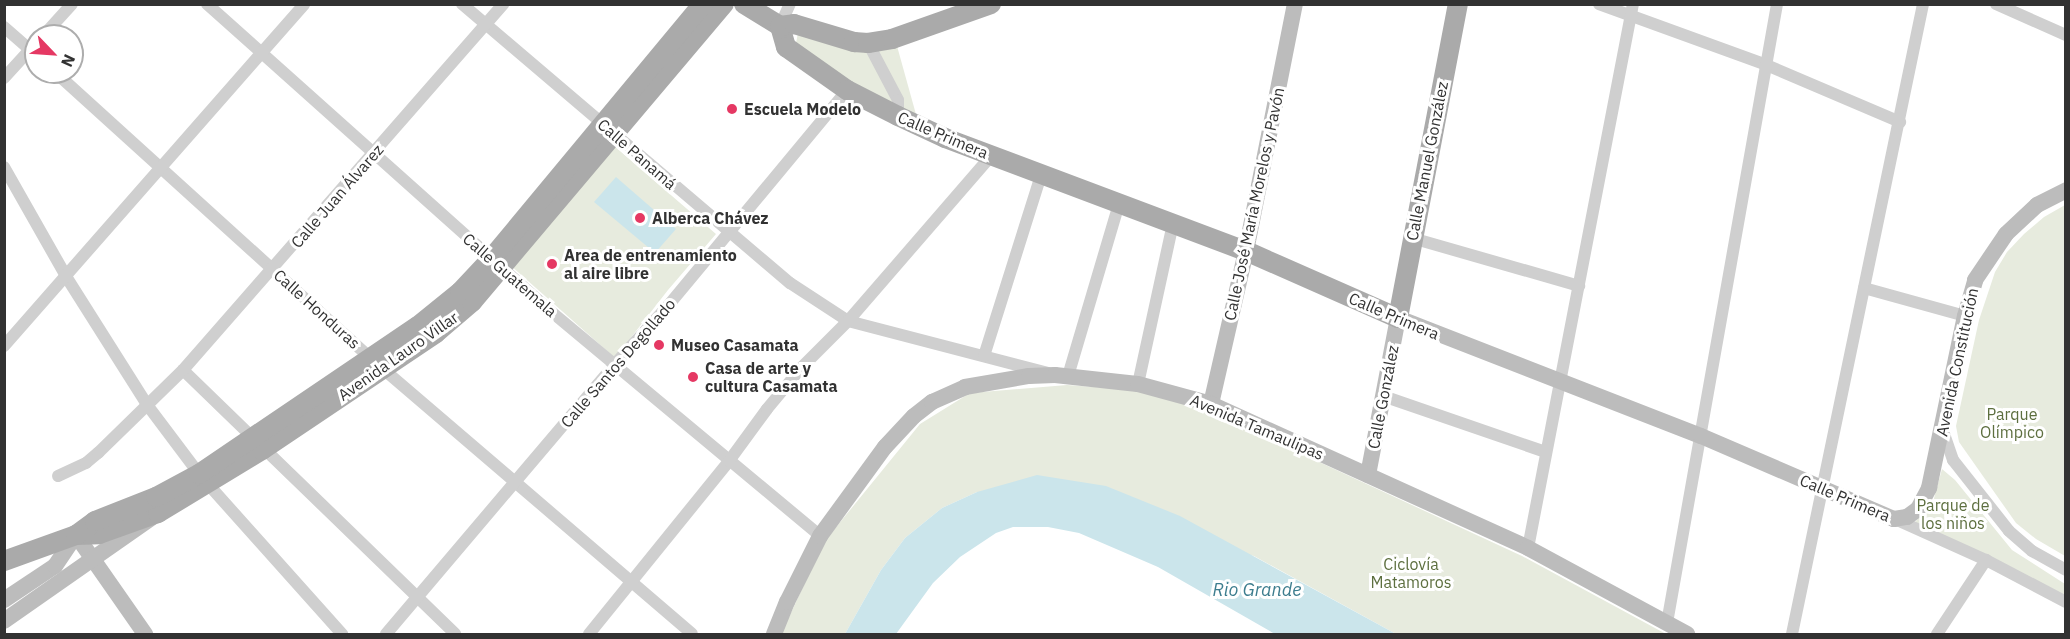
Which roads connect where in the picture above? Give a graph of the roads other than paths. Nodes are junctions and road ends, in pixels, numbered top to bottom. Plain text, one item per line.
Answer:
1 (72, 4) edge
2 (207, 4) edge
3 (304, 4) edge
4 (462, 4) edge
5 (503, 4) edge
6 (703, 4) edge
7 (724, 4) edge
8 (744, 4) edge
9 (790, 4) edge
10 (991, 4) edge
11 (1294, 4) edge
12 (1458, 4) edge
13 (1599, 4) edge
14 (1777, 4) edge
15 (1923, 4) edge
16 (1996, 4) edge
17 (1632, 9) edge
18 (961, 11) edge
19 (54, 24) edge
20 (486, 25) junction
21 (780, 26) junction
22 (4, 27) edge
23 (2066, 35) edge
24 (24, 42) edge
25 (868, 43) junction
26 (261, 54) junction
27 (24, 59) edge
28 (1764, 64) junction
29 (4, 78) edge
30 (68, 84) edge
31 (847, 90) junction
32 (898, 116) junction
33 (1900, 122) junction
34 (609, 130) junction
35 (373, 156) junction
36 (992, 156) junction
37 (4, 167) edge
38 (160, 168) junction
39 (1041, 175) junction
40 (2066, 190) edge
41 (1119, 204) junction
42 (1173, 224) junction
43 (728, 232) junction
44 (1412, 238) junction
45 (1246, 251) junction
46 (496, 263) junction
47 (273, 269) junction
48 (67, 278) junction
49 (1580, 286) junction
50 (1864, 288) junction
51 (1965, 316) junction
52 (1398, 318) junction
53 (848, 321) junction
54 (4, 346) edge
55 (984, 356) junction
56 (377, 363) junction
57 (614, 365) junction
58 (183, 370) junction
59 (1062, 376) junction
60 (1561, 383) junction
61 (1138, 384) junction
62 (1383, 396) junction
63 (1211, 404) junction
64 (148, 406) junction
65 (1943, 430) junction
66 (1701, 436) junction
67 (257, 444) junction
68 (1546, 452) junction
69 (729, 461) junction
70 (1368, 475) junction
71 (58, 476) dead end
72 (204, 479) junction
73 (515, 484) junction
74 (1821, 488) junction
75 (158, 513) junction
76 (1894, 519) junction
77 (76, 535) junction
78 (820, 536) junction
79 (1528, 548) junction
80 (92, 560) junction
81 (1986, 560) junction
82 (4, 561) edge
83 (2066, 570) edge
84 (632, 584) junction
85 (417, 598) junction
86 (4, 600) edge
87 (2066, 602) edge
88 (4, 621) edge
89 (1667, 623) junction
90 (145, 634) edge
91 (342, 634) edge
92 (386, 634) edge
93 (454, 634) edge
94 (590, 634) edge
95 (692, 634) edge
96 (774, 634) edge
97 (1687, 634) edge
98 (1792, 634) edge
99 (1937, 634) edge

1 - 19 street
2 - 26 street, Calle Guatemala
3 - 26 street
4 - 20 street, Calle Panamá
5 - 20 street, Calle Juan Álvarez
6 - 34 main road, Avenida Lauro Villar
7 - 34 main road, Avenida Lauro Villar
8 - 21 main road
9 - 21 street
10 - 18 main road
11 - 45 street, Calle José María Morelos y Pavón
12 - 44 main road, Calle Manuel González
13 - 17 street
14 - 28 street
15 - 33 street
16 - 23 street
17 - 28 street
17 - 49 street
18 - 25 main road
20 - 34 street, Calle Panamá
20 - 35 street, Calle Juan Álvarez
21 - 25 main road
21 - 31 main road, Calle Primera
22 - 24 street
25 - 32 street
26 - 35 street, Calle Guatemala
26 - 38 street
27 - 29 street
28 - 33 street
28 - 66 street
30 - 38 street, Calle Honduras
31 - 32 main road, Calle Primera
31 - 43 street, Calle Santos Degollado
32 - 36 main road, Calle Primera
33 - 50 street
34 - 43 street, Calle Panamá
34 - 46 main road, Avenida Lauro Villar
35 - 46 street, Calle Guatemala
35 - 47 street, Calle Juan Álvarez
36 - 39 main road, Calle Primera
36 - 53 street
37 - 48 street
38 - 47 street, Calle Honduras
38 - 48 street
39 - 41 main road, Calle Primera
39 - 55 street
40 - 51 street, Avenida Constitución
41 - 42 main road, Calle Primera
41 - 59 street
42 - 45 main road, Calle Primera
42 - 61 street
43 - 53 street, Calle Panamá
43 - 57 street, Calle Santos Degollado
44 - 49 street
44 - 52 main road, Calle Manuel González
45 - 52 main road, Calle Primera
45 - 63 street, Calle José María Morelos y Pavón
46 - 56 main road, Avenida Lauro Villar
46 - 57 street, Calle Guatemala
47 - 56 street, Calle Honduras
47 - 58 street, Calle Juan Álvarez
48 - 54 street
48 - 64 street
49 - 60 street
50 - 51 street
50 - 74 street
51 - 65 street, Avenida Constitución
52 - 60 street, Calle Primera
52 - 62 street, Calle González
53 - 55 street, Calle Panamá
53 - 69 street
55 - 59 street, Calle Panamá
56 - 67 main road, Avenida Lauro Villar
56 - 73 street, Calle Honduras
57 - 69 street, Calle Guatemala
57 - 73 street, Calle Santos Degollado
58 - 64 street, Calle Juan Álvarez
58 - 67 street
59 - 61 street, Avenida Tamaulipas
59 - 78 street, Avenida Tamaulipas
60 - 66 street, Calle Primera
60 - 68 street
61 - 63 street, Avenida Tamaulipas
62 - 68 street
62 - 70 street, Calle González
63 - 70 street, Avenida Tamaulipas
64 - 71 street, Calle Juan Álvarez
64 - 72 street
65 - 76 street, Avenida Constitución
65 - 83 street
66 - 74 street, Calle Primera
66 - 89 street
67 - 72 main road, Avenida Lauro Villar
67 - 85 street
68 - 79 street
69 - 78 street, Calle Guatemala
69 - 84 street
70 - 79 street, Avenida Tamaulipas
72 - 75 main road, Avenida Lauro Villar
72 - 77 main road, Avenida Lauro Villar
72 - 91 street
73 - 84 street, Calle Honduras
73 - 85 street, Calle Santos Degollado
74 - 76 street, Calle Primera
74 - 98 street
75 - 77 main road, Avenida Lauro Villar
75 - 80 street
76 - 81 street, Calle Primera
77 - 80 street
77 - 82 main road, Avenida Lauro Villar
77 - 86 street
78 - 96 street, Avenida Tamaulipas
79 - 89 street, Avenida Tamaulipas
80 - 88 street
80 - 90 street
81 - 87 street, Calle Primera
81 - 99 street
84 - 94 street
84 - 95 street, Calle Honduras
85 - 92 street, Calle Santos Degollado
85 - 93 street
89 - 97 street, Avenida Tamaulipas

